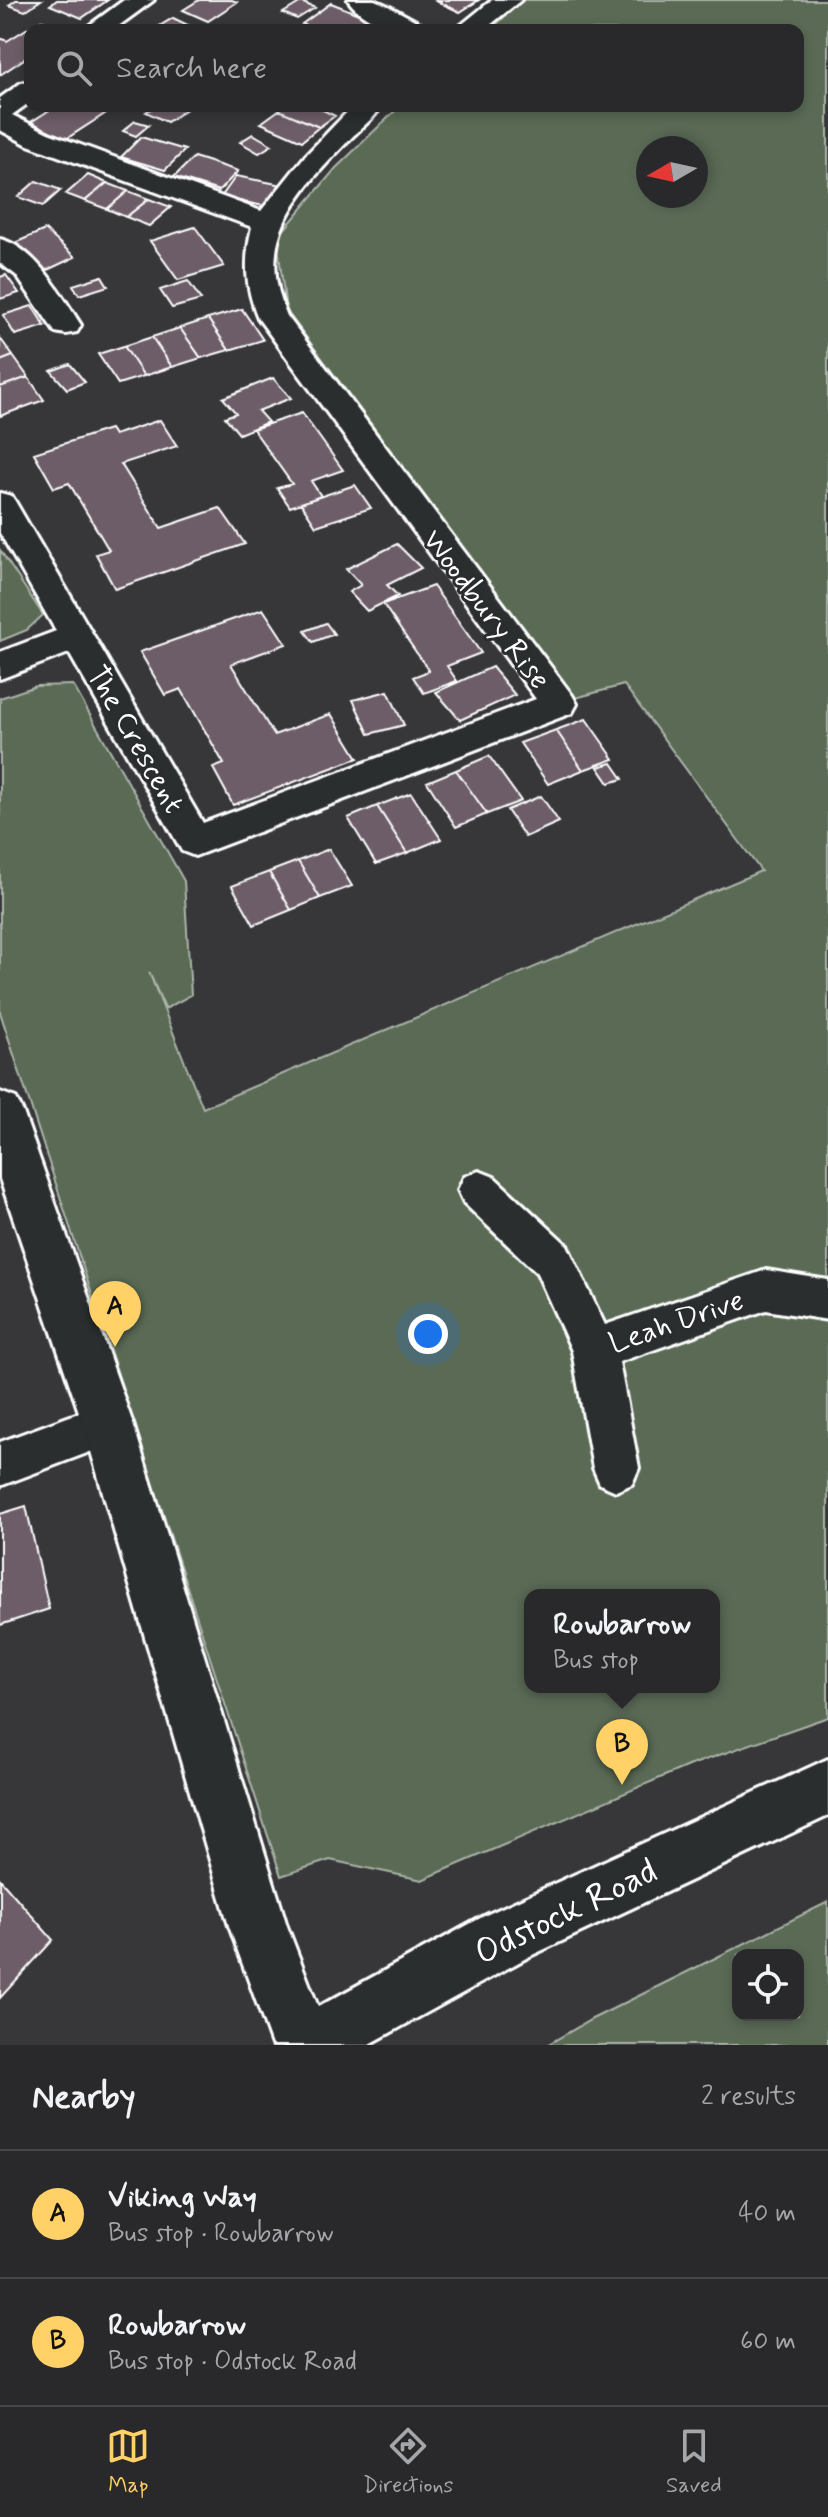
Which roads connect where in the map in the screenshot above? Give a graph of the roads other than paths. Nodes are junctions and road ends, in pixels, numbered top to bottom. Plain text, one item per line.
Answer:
1 (141, 0) edge
2 (361, 0) edge
3 (508, 0) edge
4 (105, 24) edge
5 (403, 24) edge
6 (476, 24) edge
7 (24, 93) edge
8 (0, 111) edge
9 (363, 112) edge
10 (0, 119) edge
11 (267, 223) junction
12 (0, 248) edge
13 (66, 325) dead end
14 (0, 504) edge
15 (77, 637) junction
16 (0, 666) edge
17 (195, 841) joint
18 (0, 1112) edge
19 (479, 1190) dead end
20 (828, 1300) edge
21 (594, 1350) junction
22 (108, 1424) junction
23 (0, 1464) edge
24 (616, 1468) dead end
25 (828, 1787) edge
26 (302, 2045) edge
27 (308, 2045) edge

1 - 4 street
2 - 5 street
3 - 6 street
7 - 8 street
9 - 11 street, Woodbury Rise
10 - 11 street
11 - 17 street, Woodbury Rise
12 - 13 street
14 - 15 street, The Crescent
15 - 16 street, The Crescent
15 - 17 street, The Crescent
18 - 22 street
19 - 21 street
20 - 21 street, Leah Drive
21 - 24 street, Leah Drive
22 - 23 street
22 - 26 street
25 - 27 street, Odstock Road

